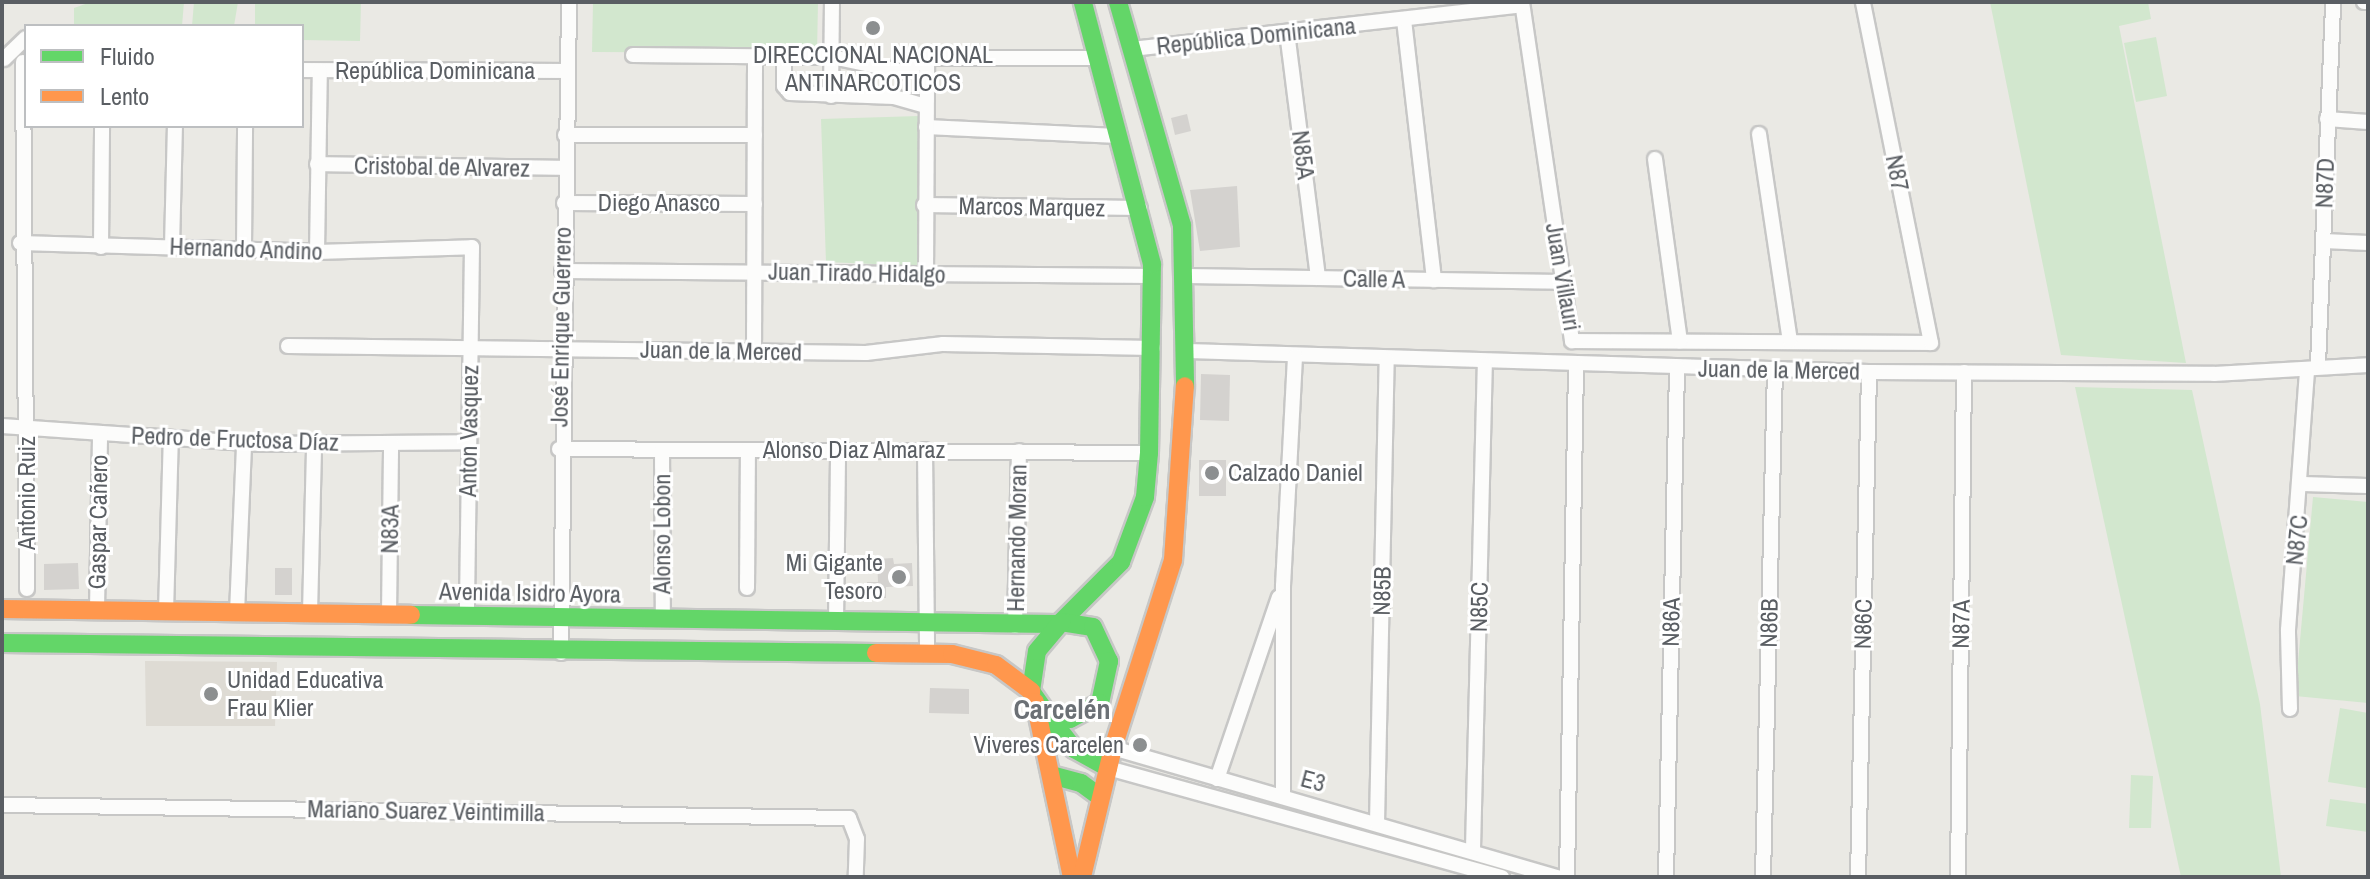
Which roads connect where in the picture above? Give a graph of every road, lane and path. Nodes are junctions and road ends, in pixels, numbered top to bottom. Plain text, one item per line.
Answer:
1 (569, 2) edge
2 (832, 2) edge
3 (1083, 2) edge
4 (1118, 2) edge
5 (1863, 2) edge
6 (2333, 2) edge
7 (1522, 4) edge
8 (1404, 20) junction
9 (1287, 32) junction
10 (24, 40) edge
11 (1132, 49) junction
12 (633, 55) dead end
13 (755, 57) junction
14 (784, 57) junction
15 (832, 57) junction
16 (927, 58) junction
17 (1099, 58) junction
18 (3, 59) edge
19 (24, 62) edge
20 (304, 70) edge
21 (909, 70) junction
22 (320, 71) junction
23 (567, 71) junction
24 (831, 96) junction
25 (894, 97) junction
26 (925, 106) junction
27 (2327, 119) junction
28 (2368, 122) edge
29 (926, 127) junction
30 (102, 128) edge
31 (175, 128) edge
32 (245, 128) edge
33 (1759, 134) dead end
34 (565, 135) junction
35 (755, 135) junction
36 (1119, 136) junction
37 (1655, 159) dead end
38 (317, 164) junction
39 (566, 168) junction
40 (564, 203) junction
41 (755, 204) junction
42 (924, 205) junction
43 (1140, 208) junction
44 (2324, 241) junction
45 (20, 243) junction
46 (2368, 243) edge
47 (101, 247) junction
48 (172, 247) junction
49 (472, 247) joint
50 (244, 248) junction
51 (317, 252) junction
52 (562, 271) junction
53 (753, 271) junction
54 (926, 276) junction
55 (1153, 276) junction
56 (1187, 276) junction
57 (1318, 278) junction
58 (1434, 280) junction
59 (1561, 282) junction
60 (1680, 341) junction
61 (1790, 341) junction
62 (1931, 343) joint
63 (288, 346) dead end
64 (1153, 348) junction
65 (470, 349) junction
66 (561, 350) junction
67 (754, 351) junction
68 (1188, 351) junction
69 (1295, 356) junction
70 (1387, 360) junction
71 (1485, 364) junction
72 (1576, 365) junction
73 (2368, 365) edge
74 (1677, 367) junction
75 (2312, 367) junction
76 (1775, 369) junction
77 (1869, 372) junction
78 (1964, 372) junction
79 (2, 426) edge
80 (27, 428) junction
81 (100, 433) junction
82 (171, 438) junction
83 (469, 442) junction
84 (244, 443) junction
85 (391, 443) junction
86 (314, 445) junction
87 (559, 449) junction
88 (662, 450) junction
89 (748, 450) junction
90 (838, 450) junction
91 (925, 450) junction
92 (1019, 451) junction
93 (1149, 453) junction
94 (2302, 484) junction
95 (2368, 486) edge
96 (1283, 586) junction
97 (747, 588) dead end
98 (27, 589) dead end
99 (2, 609) edge
100 (97, 610) junction
101 (166, 612) junction
102 (237, 613) junction
103 (310, 613) junction
104 (389, 615) junction
105 (467, 616) junction
106 (663, 619) junction
107 (560, 620) junction
108 (836, 622) junction
109 (926, 623) junction
110 (1059, 623) junction
111 (1015, 626) junction
112 (2, 643) edge
113 (307, 649) junction
114 (561, 653) junction
115 (927, 655) junction
116 (1105, 691) junction
117 (1038, 703) junction
118 (2290, 709) dead end
119 (1113, 748) junction
120 (1108, 768) junction
121 (1051, 775) junction
122 (1217, 779) junction
123 (1100, 797) junction
124 (1283, 797) junction
125 (2, 805) edge
126 (1377, 823) junction
127 (1473, 849) junction
128 (856, 877) edge
129 (1072, 877) edge
130 (1082, 877) edge
131 (1502, 877) edge
132 (1558, 877) edge
133 (1567, 877) edge
134 (1666, 877) edge
135 (1763, 877) edge
136 (1858, 877) edge
137 (1958, 877) edge

1 - 23 street, José Enrique Guerrero
2 - 15 street
3 - 17 street
4 - 11 street
5 - 62 street, N87
6 - 27 street, N87D
7 - 8 street, República Dominicana
7 - 59 street, Juan Villauri
8 - 9 street, República Dominicana
8 - 58 street
9 - 11 street, República Dominicana
9 - 57 street, N85A
10 - 18 street
11 - 56 street
12 - 13 street
13 - 14 street
13 - 35 street
14 - 15 street
14 - 24 street
15 - 21 street
15 - 24 street
16 - 17 street
16 - 21 street
16 - 26 street
17 - 36 street
18 - 19 street
19 - 45 street, Antonio Ruiz
20 - 22 street, República Dominicana
21 - 25 street
22 - 23 street, República Dominicana
22 - 38 street
23 - 34 street, José Enrique Guerrero
24 - 25 street
25 - 26 street
26 - 29 street
27 - 28 street
27 - 44 street, N87D
29 - 36 street
29 - 42 street
30 - 47 street
31 - 48 street
32 - 50 street
33 - 61 street
34 - 35 street
34 - 39 street, José Enrique Guerrero
35 - 41 street
36 - 43 street
37 - 60 street
38 - 39 street, Cristobal de Alvarez
38 - 51 street
39 - 40 street, José Enrique Guerrero
40 - 41 street, Diego Anasco
40 - 52 street, José Enrique Guerrero
41 - 53 street
42 - 43 street, Marcos Marquez
42 - 54 street
43 - 55 street
44 - 46 street
44 - 75 street, N87D
45 - 47 street, Hernando Andino
45 - 80 street, Antonio Ruiz
47 - 48 street, Hernando Andino
48 - 50 street, Hernando Andino
49 - 51 street, Hernando Andino
49 - 65 street, Anton Vasquez
50 - 51 street, Hernando Andino
52 - 53 street, Juan Tirado Hidalgo
52 - 66 street, José Enrique Guerrero
53 - 54 street, Juan Tirado Hidalgo
53 - 67 street
54 - 55 street, Juan Tirado Hidalgo
55 - 64 street
56 - 57 street, Calle A
56 - 68 street
57 - 58 street, Calle A
58 - 59 street, Calle A
59 - 60 street, Juan Villauri
60 - 61 street, Juan Villauri
61 - 62 street, Juan Villauri
63 - 65 street, Juan de la Merced
64 - 67 street, Juan de la Merced
64 - 93 street
65 - 66 street, Juan de la Merced
65 - 83 street, Anton Vasquez
66 - 67 street, Juan de la Merced
66 - 87 street, José Enrique Guerrero
68 - 69 street, Juan de la Merced
68 - 119 street
69 - 70 street, Juan de la Merced
69 - 96 street
70 - 71 street, Juan de la Merced
70 - 126 street, N85B
71 - 72 street, Juan de la Merced
71 - 127 street, N85C
72 - 74 street, Juan de la Merced
72 - 133 street, Juan Villauri
73 - 75 street, Juan de la Merced
74 - 76 street, Juan de la Merced
74 - 134 street, N86A
75 - 78 street, Juan de la Merced
75 - 94 street, N87C
76 - 77 street, Juan de la Merced
76 - 135 street, N86B
77 - 78 street, Juan de la Merced
77 - 136 street, N86C
78 - 137 street, N87A
79 - 80 street, Pedro de Fructosa Díaz
80 - 81 street, Pedro de Fructosa Díaz
80 - 98 street, Antonio Ruiz
81 - 82 street, Pedro de Fructosa Díaz
81 - 100 street, Gaspar Cañero
82 - 84 street, Pedro de Fructosa Díaz
82 - 101 street
83 - 85 street, Pedro de Fructosa Díaz
83 - 105 street, Anton Vasquez
84 - 86 street, Pedro de Fructosa Díaz
84 - 102 street
85 - 86 street, Pedro de Fructosa Díaz
85 - 104 street, N83A
86 - 103 street
87 - 88 street, Alonso Diaz Almaraz
87 - 107 street, José Enrique Guerrero
88 - 89 street, Alonso Diaz Almaraz
88 - 106 street, Alonso Lobon
89 - 90 street, Alonso Diaz Almaraz
89 - 97 street
90 - 91 street, Alonso Diaz Almaraz
90 - 108 street
91 - 92 street, Alonso Diaz Almaraz
91 - 109 street
92 - 93 street, Alonso Diaz Almaraz
92 - 111 street, Hernando Moran
93 - 110 street
94 - 95 street
94 - 118 street, N87C
96 - 122 street
96 - 124 street
99 - 100 street, Avenida Isidro Ayora
100 - 101 street, Avenida Isidro Ayora
101 - 102 street, Avenida Isidro Ayora
102 - 103 street, Avenida Isidro Ayora
103 - 104 street, Avenida Isidro Ayora
103 - 113 street
104 - 105 street, Avenida Isidro Ayora
105 - 107 street, Avenida Isidro Ayora
106 - 107 street, Avenida Isidro Ayora
106 - 108 street, Avenida Isidro Ayora
107 - 114 street, José Enrique Guerrero
108 - 109 street, Avenida Isidro Ayora
109 - 111 street, Avenida Isidro Ayora
109 - 115 street
110 - 111 street, Avenida Isidro Ayora
110 - 116 street
110 - 117 street
112 - 113 street
113 - 114 street
114 - 115 street
115 - 117 street
116 - 117 street
116 - 119 street
117 - 120 street, E3
117 - 121 street
119 - 120 street
119 - 122 street, E3
120 - 123 street
120 - 131 street, E3
121 - 123 street
121 - 129 street
122 - 124 street, E3
123 - 130 street
124 - 126 street, E3
125 - 128 street, Mariano Suarez Veintimilla
126 - 127 street, E3
127 - 132 street, E3

